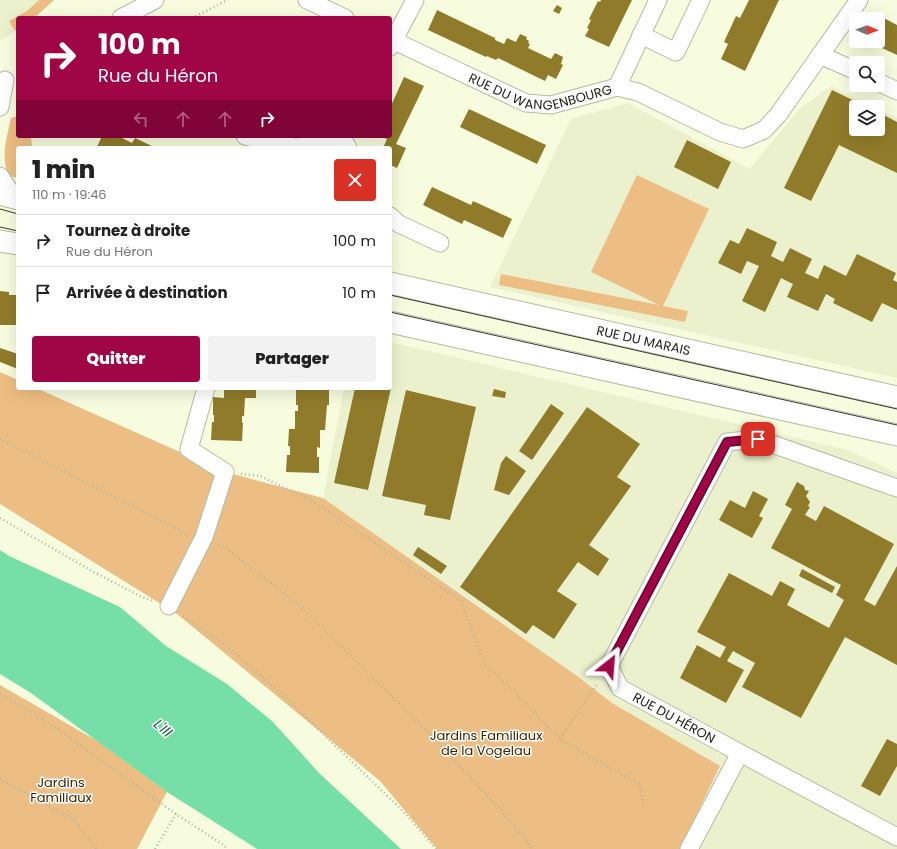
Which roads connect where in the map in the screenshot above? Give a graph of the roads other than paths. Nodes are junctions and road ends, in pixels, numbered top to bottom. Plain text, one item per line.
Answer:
1 (155, 0) edge
2 (307, 0) edge
3 (415, 0) edge
4 (658, 0) edge
5 (701, 0) edge
6 (859, 0) edge
7 (125, 16) edge
8 (341, 16) edge
9 (641, 35) junction
10 (392, 40) edge
11 (392, 42) edge
12 (820, 55) junction
13 (849, 68) edge
14 (8, 79) edge
15 (885, 85) edge
16 (617, 87) junction
17 (897, 91) edge
18 (0, 107) edge
19 (254, 138) edge
20 (348, 143) edge
21 (290, 146) edge
22 (308, 146) edge
23 (0, 176) edge
24 (10, 197) edge
25 (392, 218) edge
26 (0, 240) edge
27 (440, 243) dead end
28 (16, 244) edge
29 (392, 283) edge
30 (392, 322) edge
31 (205, 390) edge
32 (897, 397) edge
33 (897, 435) edge
34 (897, 488) edge
35 (169, 606) road end
36 (740, 753) junction
37 (897, 837) edge
38 (689, 849) edge

1 - 7 street
2 - 8 street
3 - 10 street
4 - 9 street
5 - 9 street
6 - 12 street, RUE DU WANGENBOURG
9 - 16 street
11 - 16 street, RUE DU WANGENBOURG
12 - 13 street
12 - 16 street, RUE DU WANGENBOURG
14 - 18 street
15 - 17 street
19 - 21 street
20 - 22 street
23 - 24 street
25 - 27 street
26 - 28 main road
29 - 32 main road, RUE DU MARAIS
30 - 33 main road
31 - 35 street
34 - 36 street, RUE DU HÉRON
36 - 37 street, RUE DU HÉRON
36 - 38 street

